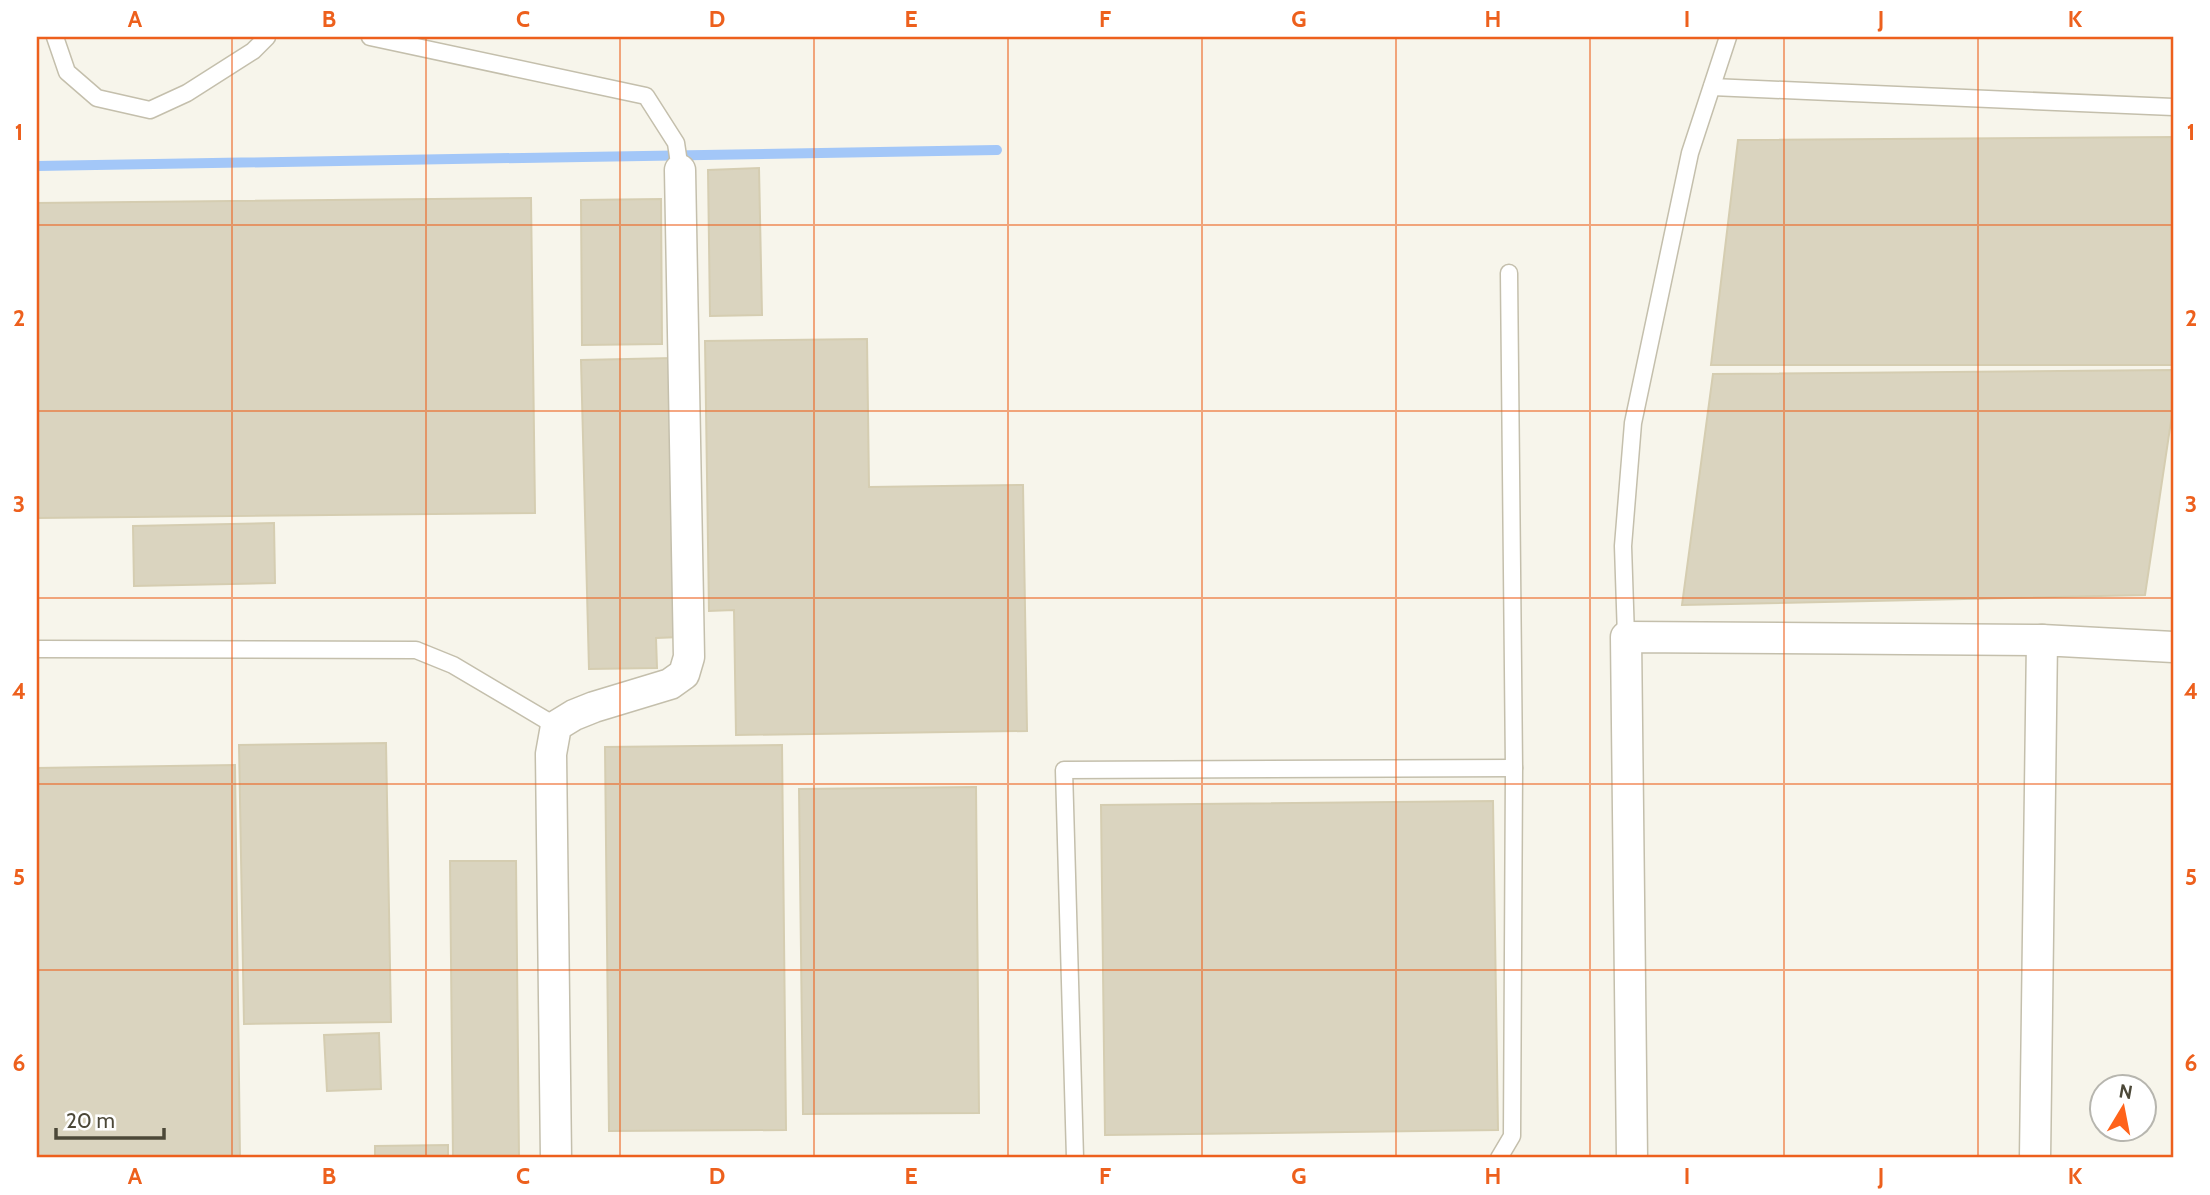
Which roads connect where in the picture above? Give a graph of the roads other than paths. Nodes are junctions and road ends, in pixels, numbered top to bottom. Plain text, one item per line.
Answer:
1 (55, 37) edge
2 (267, 37) edge
3 (370, 37) edge
4 (1728, 37) edge
5 (1712, 87) junction
6 (2173, 107) edge
7 (678, 157) joint
8 (1509, 273) dead end
9 (1626, 637) junction
10 (2042, 640) junction
11 (2173, 647) edge
12 (37, 649) edge
13 (556, 726) junction
14 (1514, 768) junction
15 (556, 1158) edge
16 (1075, 1158) edge
17 (1499, 1158) edge
18 (1632, 1158) edge
19 (2035, 1158) edge

1 - 2 lane
3 - 7 lane
4 - 5 lane
5 - 6 lane
5 - 9 lane
7 - 13 street
8 - 14 lane
9 - 10 street
9 - 18 street
10 - 11 street
10 - 19 street
12 - 13 lane
13 - 15 street
14 - 16 lane
14 - 17 lane

